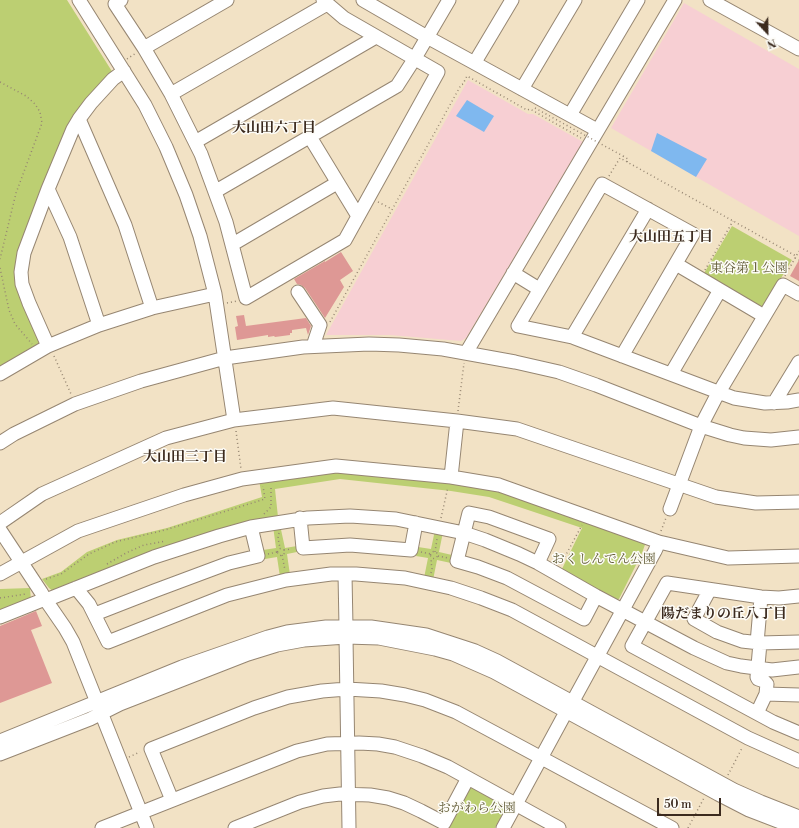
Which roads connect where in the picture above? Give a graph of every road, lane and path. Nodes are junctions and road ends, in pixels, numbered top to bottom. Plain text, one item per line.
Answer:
1 (80, 0) edge
2 (121, 0) edge
3 (363, 0) edge
4 (449, 0) edge
5 (512, 0) edge
6 (575, 0) edge
7 (638, 0) edge
8 (675, 0) edge
9 (710, 0) edge
10 (218, 2) edge
11 (325, 2) edge
12 (384, 5) edge
13 (376, 37) junction
14 (427, 37) junction
15 (144, 48) junction
16 (799, 49) edge
17 (415, 58) junction
18 (475, 62) junction
19 (122, 67) junction
20 (0, 82) edge
21 (522, 89) junction
22 (171, 94) junction
23 (535, 108) dead end
24 (570, 115) junction
25 (79, 119) junction
26 (597, 130) junction
27 (310, 137) junction
28 (586, 141) dead end
29 (196, 142) junction
30 (627, 162) junction
31 (337, 183) junction
32 (604, 185) junction
33 (48, 188) junction
34 (216, 192) junction
35 (379, 202) dead end
36 (392, 209) junction
37 (648, 209) junction
38 (358, 216) junction
39 (733, 221) junction
40 (233, 244) junction
41 (799, 251) edge
42 (796, 257) junction
43 (0, 259) edge
44 (799, 260) edge
45 (676, 264) junction
46 (0, 268) edge
47 (513, 273) junction
48 (700, 278) junction
49 (783, 285) junction
50 (539, 289) junction
51 (720, 290) junction
52 (298, 292) dead end
53 (215, 294) junction
54 (799, 294) edge
55 (152, 308) junction
56 (333, 316) dead end
57 (764, 316) junction
58 (99, 325) junction
59 (572, 337) junction
60 (313, 346) junction
61 (45, 348) junction
62 (466, 353) junction
63 (622, 356) junction
64 (225, 358) junction
65 (799, 362) edge
66 (0, 374) edge
67 (671, 374) junction
68 (719, 393) junction
69 (72, 396) dead end
70 (799, 400) edge
71 (774, 403) junction
72 (234, 420) junction
73 (457, 421) junction
74 (701, 426) junction
75 (799, 437) edge
76 (0, 443) edge
77 (262, 476) junction
78 (242, 479) junction
79 (450, 482) junction
80 (678, 485) junction
81 (799, 502) edge
82 (670, 509) joint
83 (300, 518) junction
84 (276, 522) junction
85 (0, 523) edge
86 (416, 523) junction
87 (583, 524) dead end
88 (252, 527) junction
89 (439, 527) junction
90 (0, 530) edge
91 (464, 533) junction
92 (658, 541) junction
93 (280, 548) junction
94 (282, 556) junction
95 (799, 556) edge
96 (434, 559) dead end
97 (21, 562) junction
98 (538, 563) junction
99 (556, 573) junction
100 (0, 574) edge
101 (345, 574) junction
102 (286, 580) junction
103 (40, 581) dead end
104 (429, 583) junction
105 (76, 588) junction
106 (709, 591) junction
107 (28, 594) dead end
108 (596, 596) junction
109 (799, 596) edge
110 (761, 597) junction
111 (0, 598) edge
112 (45, 600) junction
113 (623, 610) junction
114 (95, 614) junction
115 (0, 617) edge
116 (645, 621) junction
117 (346, 632) junction
118 (799, 642) edge
119 (758, 643) junction
120 (598, 657) junction
121 (799, 667) edge
122 (758, 669) junction
123 (347, 689) junction
124 (766, 694) junction
125 (799, 695) edge
126 (569, 706) junction
127 (99, 708) junction
128 (756, 713) junction
129 (799, 733) edge
130 (748, 738) junction
131 (0, 741) edge
132 (348, 743) junction
133 (152, 749) junction
134 (0, 754) edge
135 (128, 757) dead end
136 (540, 757) junction
137 (799, 761) edge
138 (727, 777) dead end
139 (468, 778) junction
140 (349, 794) junction
141 (706, 795) dead end
142 (172, 800) junction
143 (516, 805) junction
144 (140, 812) junction
145 (799, 816) edge
146 (108, 827) edge
147 (147, 828) edge
148 (235, 828) edge
149 (349, 828) edge
150 (503, 828) edge
151 (559, 828) edge
152 (672, 828) edge
153 (688, 828) edge
154 (796, 828) edge

1 - 19 street
2 - 15 street
3 - 12 street
4 - 14 street
5 - 18 street
6 - 21 street
7 - 24 street
8 - 26 street
9 - 16 street
10 - 15 street
11 - 13 street
11 - 22 street
12 - 14 street
13 - 17 street
13 - 29 street
14 - 17 street
14 - 18 street
15 - 22 street
17 - 27 street
17 - 38 street
18 - 21 street
19 - 25 street
19 - 53 street
20 - 43 path
21 - 24 street
22 - 29 street
23 - 30 path, bridge
24 - 26 street
25 - 33 street
25 - 55 street
26 - 47 street
27 - 31 street
27 - 34 street
28 - 36 path
29 - 34 street
30 - 32 path
30 - 39 path
31 - 38 street
31 - 40 street
32 - 37 street
32 - 50 street
33 - 58 street
33 - 61 street
34 - 40 street
35 - 36 path
36 - 56 path
37 - 45 street
37 - 59 street
38 - 40 street
39 - 42 path
39 - 48 path
41 - 42 path
42 - 44 path
42 - 49 path
45 - 48 street
45 - 63 street
46 - 61 path
47 - 50 street
47 - 62 street
48 - 51 street
49 - 54 street
49 - 57 street
50 - 59 street
51 - 57 street
51 - 67 street
52 - 60 street
53 - 55 street
53 - 64 street
55 - 58 street
57 - 68 street
58 - 61 street
59 - 63 street
60 - 62 street
60 - 64 street
61 - 66 street
61 - 69 path
62 - 73 path
62 - 74 street
63 - 67 street
64 - 72 street
64 - 76 street
65 - 71 street
67 - 68 street
68 - 71 street
68 - 74 street
70 - 71 street
72 - 73 street
72 - 78 path
72 - 85 street
73 - 79 street
73 - 80 street
74 - 75 street
74 - 80 street
77 - 78 street
77 - 79 street
77 - 103 path
78 - 97 street
79 - 89 path
79 - 92 street
80 - 81 street
80 - 82 street
82 - 92 path
83 - 84 street
83 - 86 street
83 - 86 street
84 - 88 street
84 - 93 path
86 - 89 street
87 - 99 path
88 - 105 street
88 - 114 street
89 - 91 street
90 - 97 street
91 - 98 street
91 - 98 street
91 - 108 street
92 - 95 street
92 - 113 street
93 - 94 path
93 - 94 path
94 - 102 path
96 - 104 path
97 - 100 street
97 - 112 street
98 - 99 street
99 - 108 street
101 - 102 street
101 - 104 street
101 - 117 street
102 - 114 street
104 - 120 street
105 - 112 street
105 - 114 street
106 - 110 street
106 - 116 street
106 - 119 street
107 - 111 path
108 - 113 street
109 - 110 street
110 - 119 street
112 - 115 street
112 - 127 street
113 - 116 street
113 - 120 street
116 - 122 street
116 - 128 street
117 - 123 street
117 - 126 street
117 - 127 street
118 - 119 street
119 - 122 street
120 - 126 street
120 - 130 street
121 - 122 street
122 - 124 street
123 - 132 street
123 - 133 street
123 - 136 street
124 - 125 street
124 - 128 street
126 - 136 street
126 - 145 street
126 - 154 street
127 - 131 street
127 - 134 street
127 - 144 street
128 - 129 street
130 - 137 street
130 - 138 path
132 - 139 street
132 - 140 street
132 - 142 street
133 - 135 path
133 - 142 street
136 - 143 street
136 - 152 street
139 - 140 street
139 - 143 street
140 - 148 street
140 - 149 street
141 - 153 path
142 - 144 street
143 - 150 street
143 - 151 street
144 - 146 street
144 - 147 street

